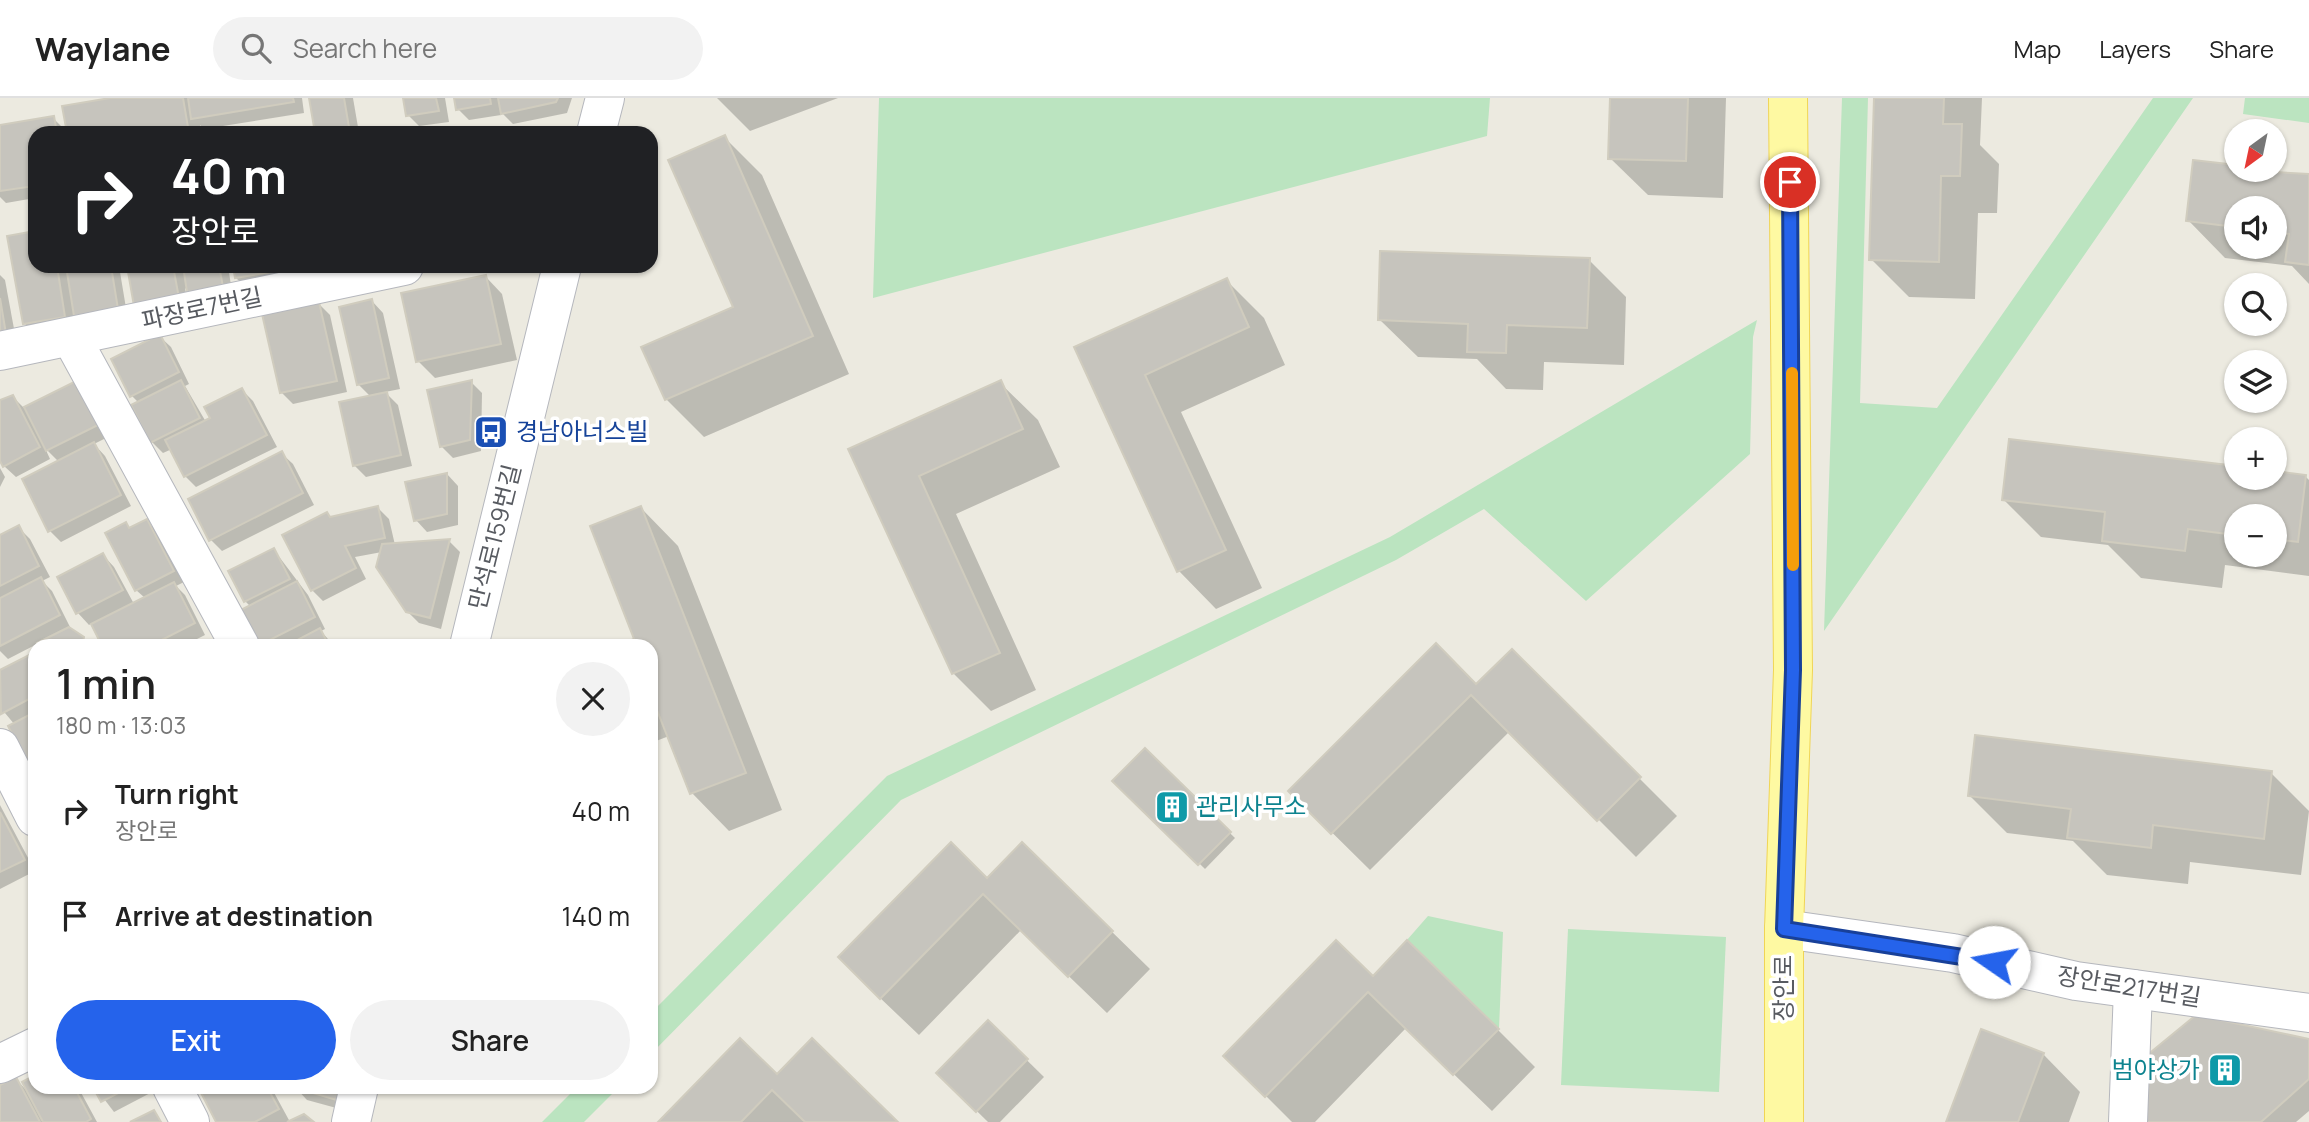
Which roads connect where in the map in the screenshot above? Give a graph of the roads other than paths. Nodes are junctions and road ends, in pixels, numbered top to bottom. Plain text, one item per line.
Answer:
1 (605, 98) edge
2 (1788, 98) edge
3 (598, 126) edge
4 (371, 273) edge
5 (560, 273) edge
6 (71, 337) junction
7 (0, 351) edge
8 (236, 639) edge
9 (471, 639) edge
10 (0, 748) edge
11 (28, 803) edge
12 (1784, 929) junction
13 (2133, 989) junction
14 (2309, 1013) edge
15 (28, 1050) edge
16 (0, 1064) edge
17 (176, 1094) edge
18 (357, 1094) edge
19 (190, 1122) edge
20 (351, 1122) edge
21 (1784, 1122) edge
22 (2128, 1122) edge

1 - 3 street
2 - 12 main road, 장안로
4 - 6 street, 파장로7번길
5 - 9 street, 만석로159번길
6 - 7 street, 파장로7번길
6 - 8 street
10 - 11 street
12 - 13 street, 장안로217번길
12 - 21 main road, 장안로
13 - 14 street, 장안로217번길
13 - 22 street
15 - 16 street
17 - 19 street
18 - 20 street

